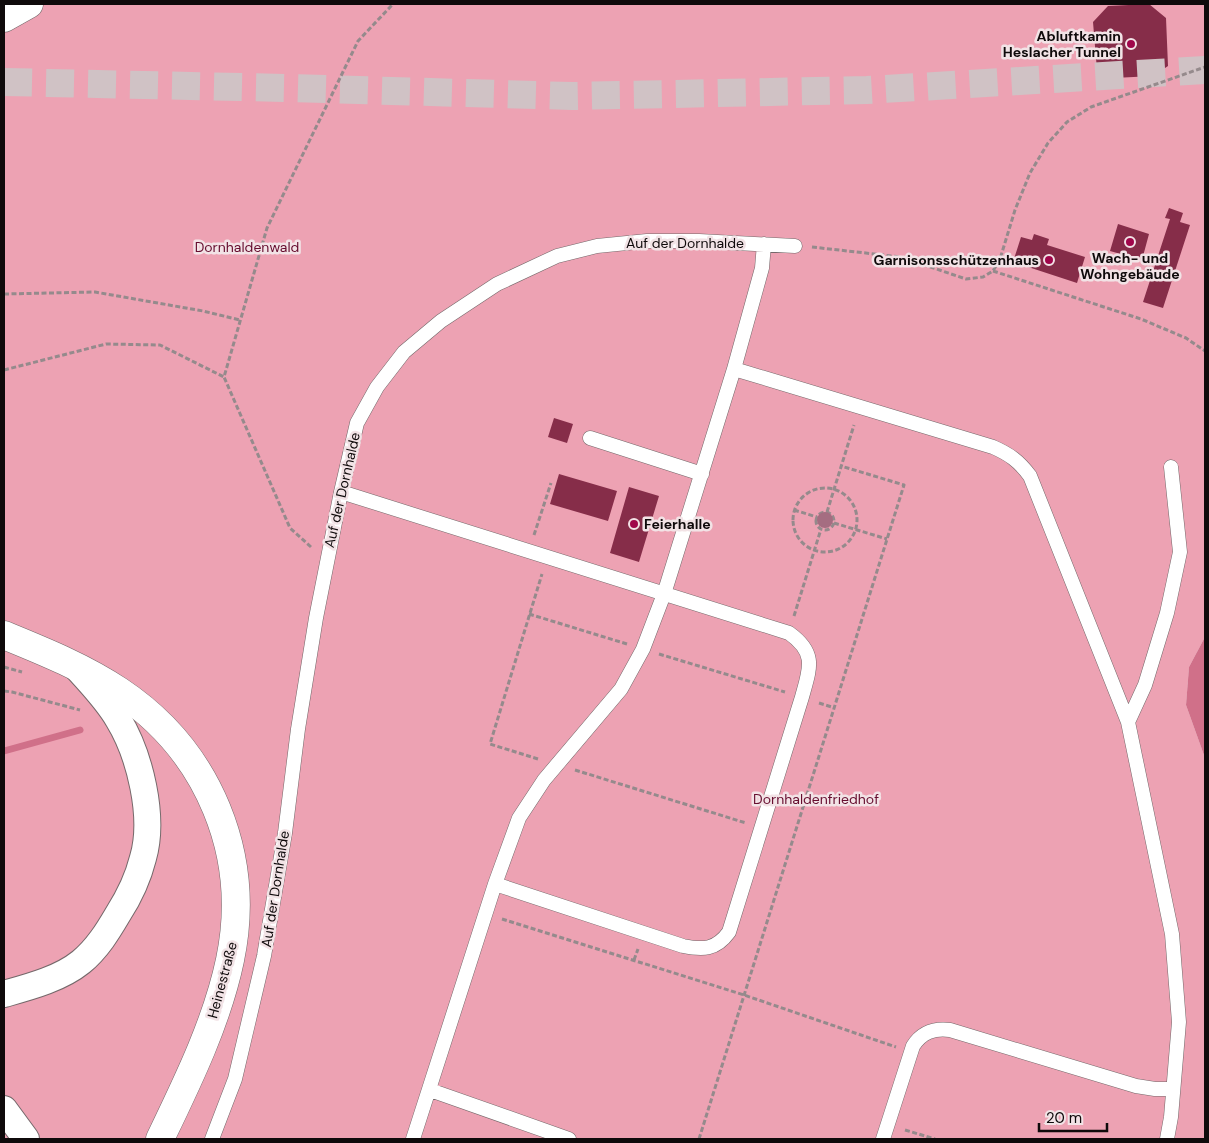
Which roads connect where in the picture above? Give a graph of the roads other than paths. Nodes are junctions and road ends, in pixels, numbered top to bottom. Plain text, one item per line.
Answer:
1 (29, 4) edge
2 (4, 18) edge
3 (764, 244) junction
4 (795, 246) road end
5 (734, 369) junction
6 (590, 438) dead end
7 (1171, 467) dead end
8 (702, 474) junction
9 (341, 492) junction
10 (664, 594) junction
11 (4, 635) edge
12 (75, 666) junction
13 (1128, 722) junction
14 (495, 884) junction
15 (4, 994) edge
16 (1173, 1089) junction
17 (430, 1090) junction
18 (4, 1109) edge
19 (26, 1139) edge
20 (160, 1139) edge
21 (212, 1139) edge
22 (413, 1139) edge
23 (569, 1139) edge
24 (883, 1139) edge
25 (1167, 1139) edge

1 - 2 main road
3 - 4 lane, Auf der Dornhalde
3 - 5 lane
3 - 9 lane, Auf der Dornhalde
5 - 8 lane
5 - 13 lane
6 - 8 lane
7 - 13 lane
8 - 10 lane
9 - 10 lane
9 - 21 lane, Auf der Dornhalde
10 - 14 lane
10 - 14 lane
11 - 12 main road, Heinestraße
12 - 15 street
12 - 20 main road, Heinestraße
13 - 16 lane
14 - 17 lane
16 - 24 lane
16 - 25 lane
17 - 22 lane
17 - 23 lane
18 - 19 street

